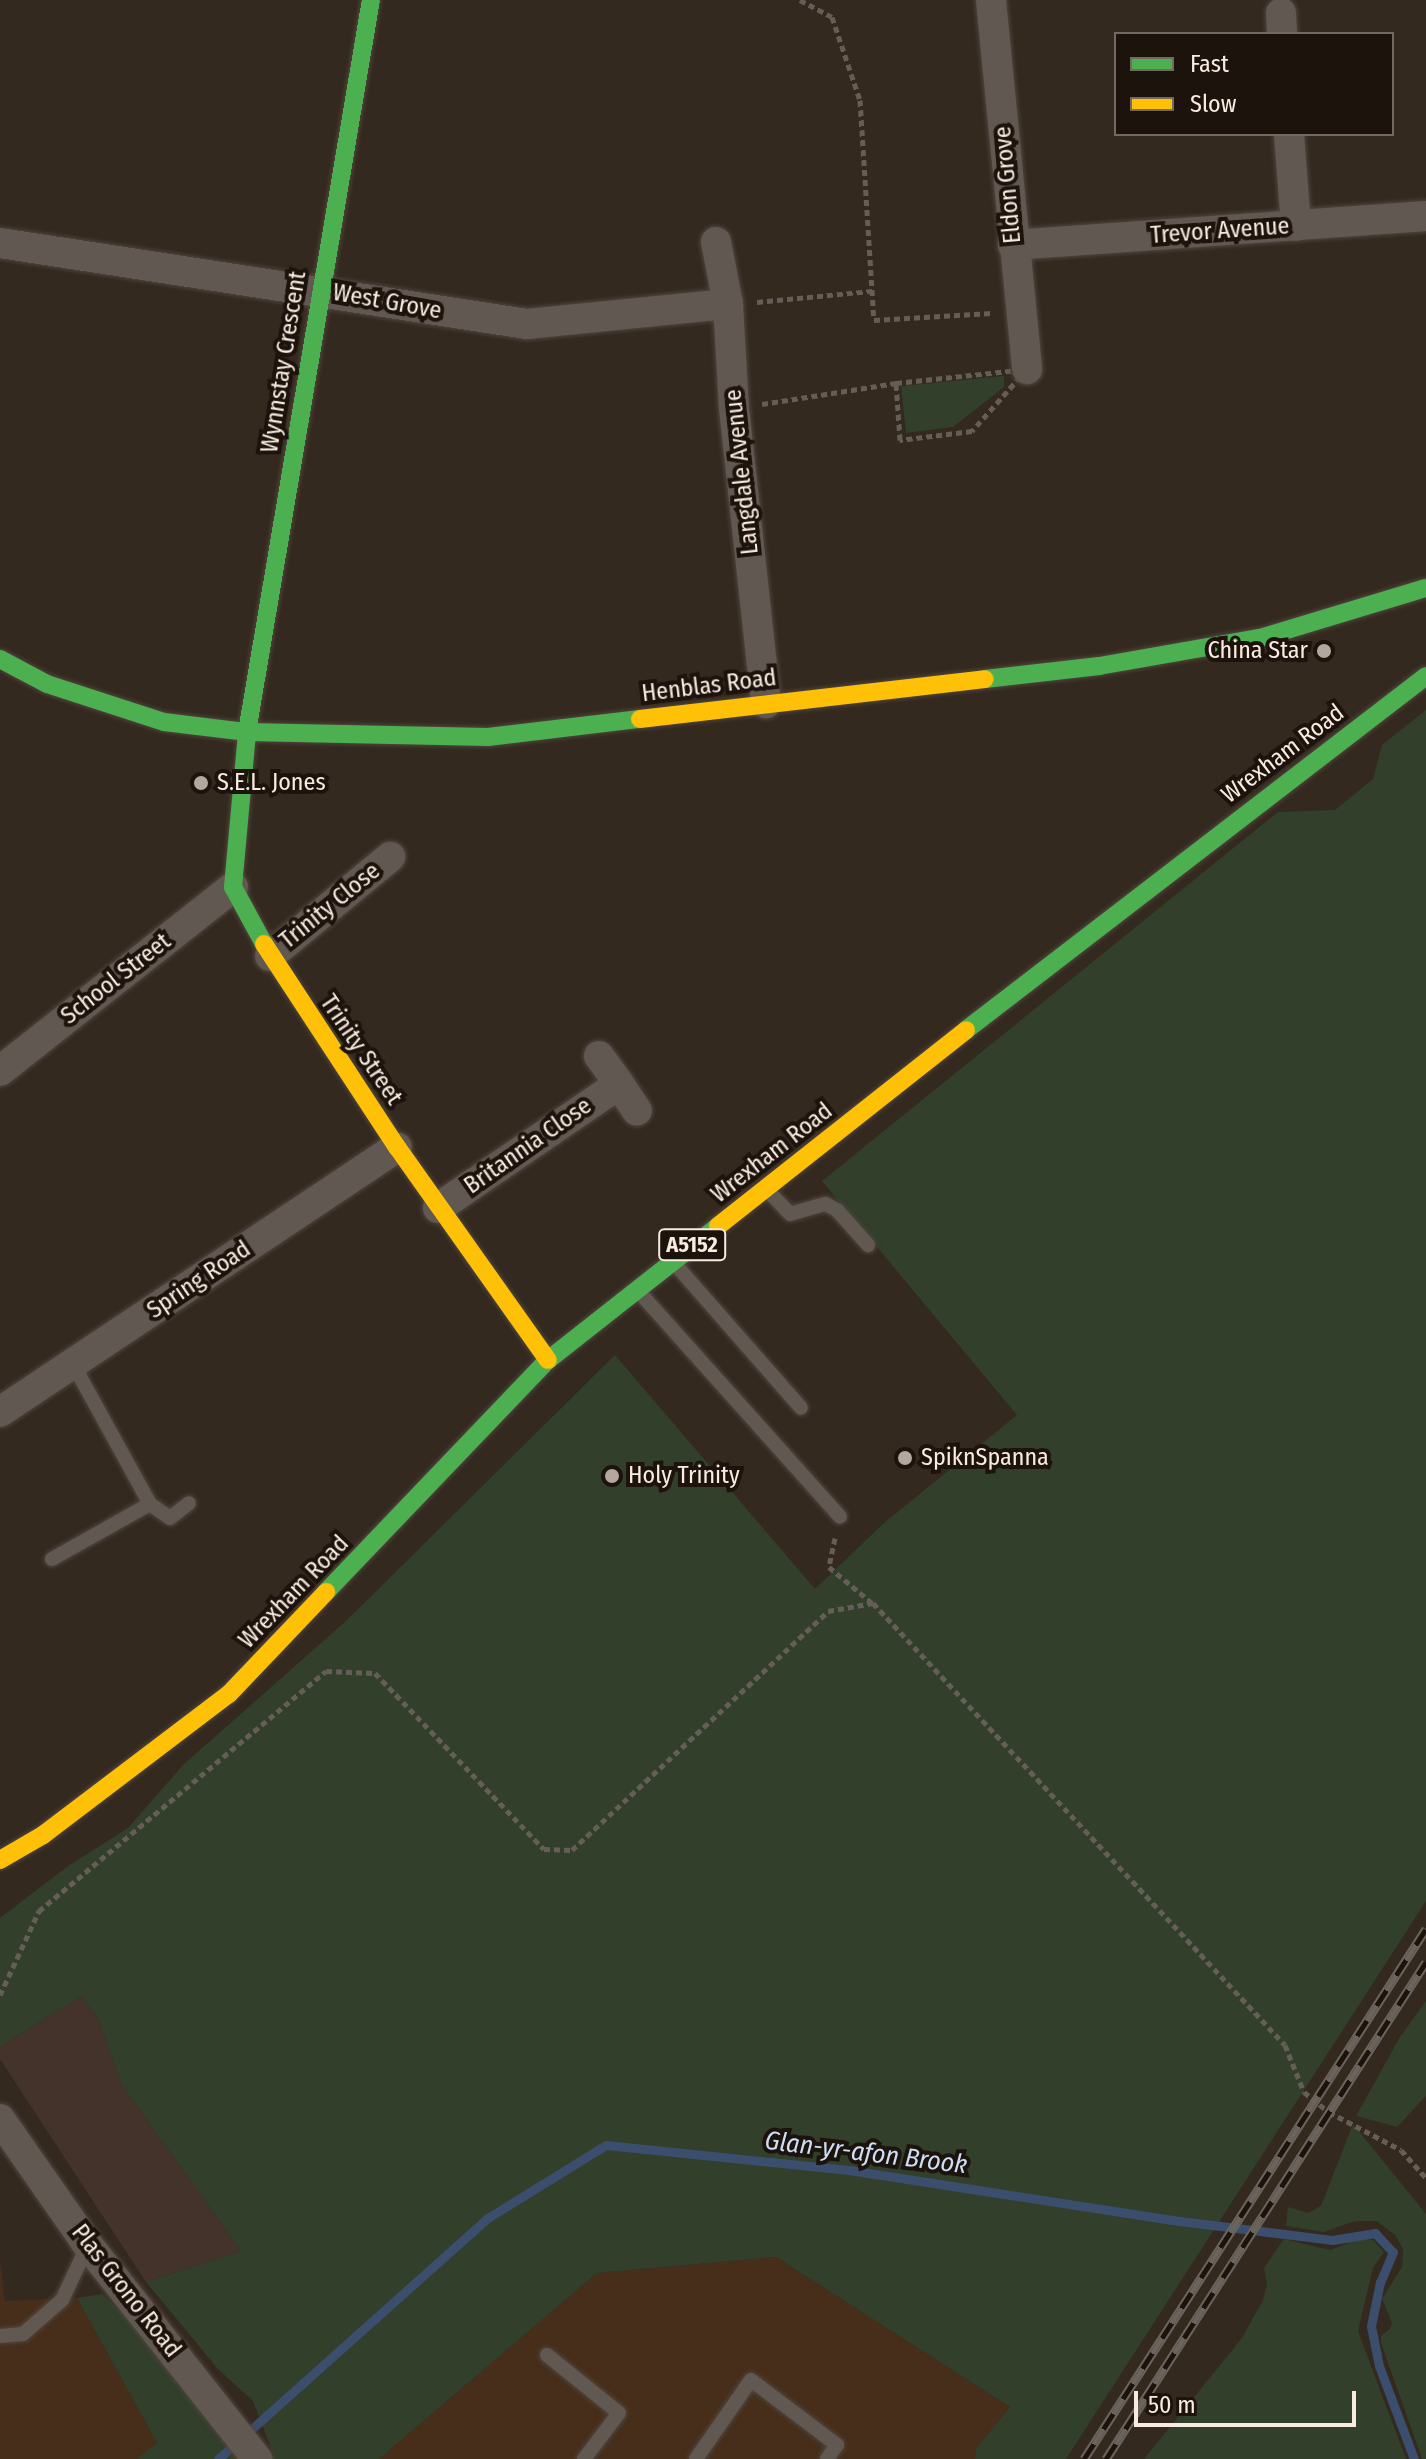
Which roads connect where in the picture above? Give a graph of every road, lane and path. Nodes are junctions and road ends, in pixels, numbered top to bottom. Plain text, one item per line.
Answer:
1 (371, 0) edge
2 (800, 0) edge
3 (991, 0) edge
4 (1289, 136) edge
5 (1426, 216) edge
6 (1296, 226) junction
7 (716, 242) dead end
8 (0, 243) edge
9 (1013, 245) junction
10 (320, 290) junction
11 (872, 291) junction
12 (728, 304) junction
13 (1020, 312) junction
14 (1027, 369) junction
15 (896, 383) junction
16 (734, 408) junction
17 (1426, 588) edge
18 (0, 659) edge
19 (1426, 676) edge
20 (766, 703) junction
21 (247, 732) junction
22 (390, 857) dead end
23 (233, 887) junction
24 (270, 956) junction
25 (599, 1056) dead end
26 (0, 1071) edge
27 (619, 1084) junction
28 (637, 1111) dead end
29 (397, 1147) junction
30 (766, 1189) junction
31 (438, 1208) junction
32 (868, 1245) dead end
33 (673, 1260) junction
34 (636, 1289) junction
35 (548, 1360) junction
36 (73, 1364) junction
37 (801, 1408) dead end
38 (0, 1412) edge
39 (189, 1503) dead end
40 (150, 1504) junction
41 (840, 1517) joint
42 (52, 1559) dead end
43 (873, 1603) junction
44 (0, 1860) edge
45 (0, 1995) edge
46 (0, 2119) edge
47 (1426, 2178) edge
48 (88, 2245) junction
49 (0, 2336) edge
50 (547, 2355) dead end
51 (256, 2457) edge
52 (584, 2459) edge
53 (696, 2459) edge
54 (827, 2459) edge

1 - 10 street, Wynnstay Crescent
2 - 11 path
3 - 9 street, Eldon Grove
4 - 6 street
5 - 6 street, Trevor Avenue
6 - 9 street, Trevor Avenue
7 - 12 street, Langdale Avenue
8 - 10 street, West Grove
9 - 13 street, Eldon Grove
10 - 12 street, West Grove
10 - 21 street, Wynnstay Crescent
11 - 12 path
11 - 13 path
12 - 16 street, Langdale Avenue
13 - 14 street, Eldon Grove
14 - 15 path
14 - 15 path
15 - 16 path
16 - 20 street, Langdale Avenue
17 - 20 street, Henblas Road
18 - 21 street, Henblas Road
19 - 30 street, Wrexham Road / A5152
20 - 21 street, Henblas Road
21 - 23 street
22 - 24 street, Trinity Close
23 - 24 street, Trinity Street
23 - 26 street, School Street
24 - 29 street, Trinity Street
25 - 27 street, Britannia Close
27 - 28 street, Britannia Close
27 - 31 street, Britannia Close
29 - 31 street, Trinity Street
29 - 36 street, Spring Road
30 - 32 lane
30 - 33 street, Wrexham Road / A5152
31 - 35 street, Trinity Street
33 - 34 street, Wrexham Road / A5152
33 - 37 lane
34 - 35 street, Wrexham Road / A5152
34 - 41 lane
35 - 44 street, Wrexham Road / A5152
36 - 38 street, Spring Road
36 - 40 lane
39 - 40 lane
40 - 42 lane
41 - 43 path
43 - 45 path
43 - 47 path
46 - 48 street, Plas Grono Road
48 - 49 lane
48 - 51 street, Plas Grono Road
50 - 52 lane
53 - 54 lane

